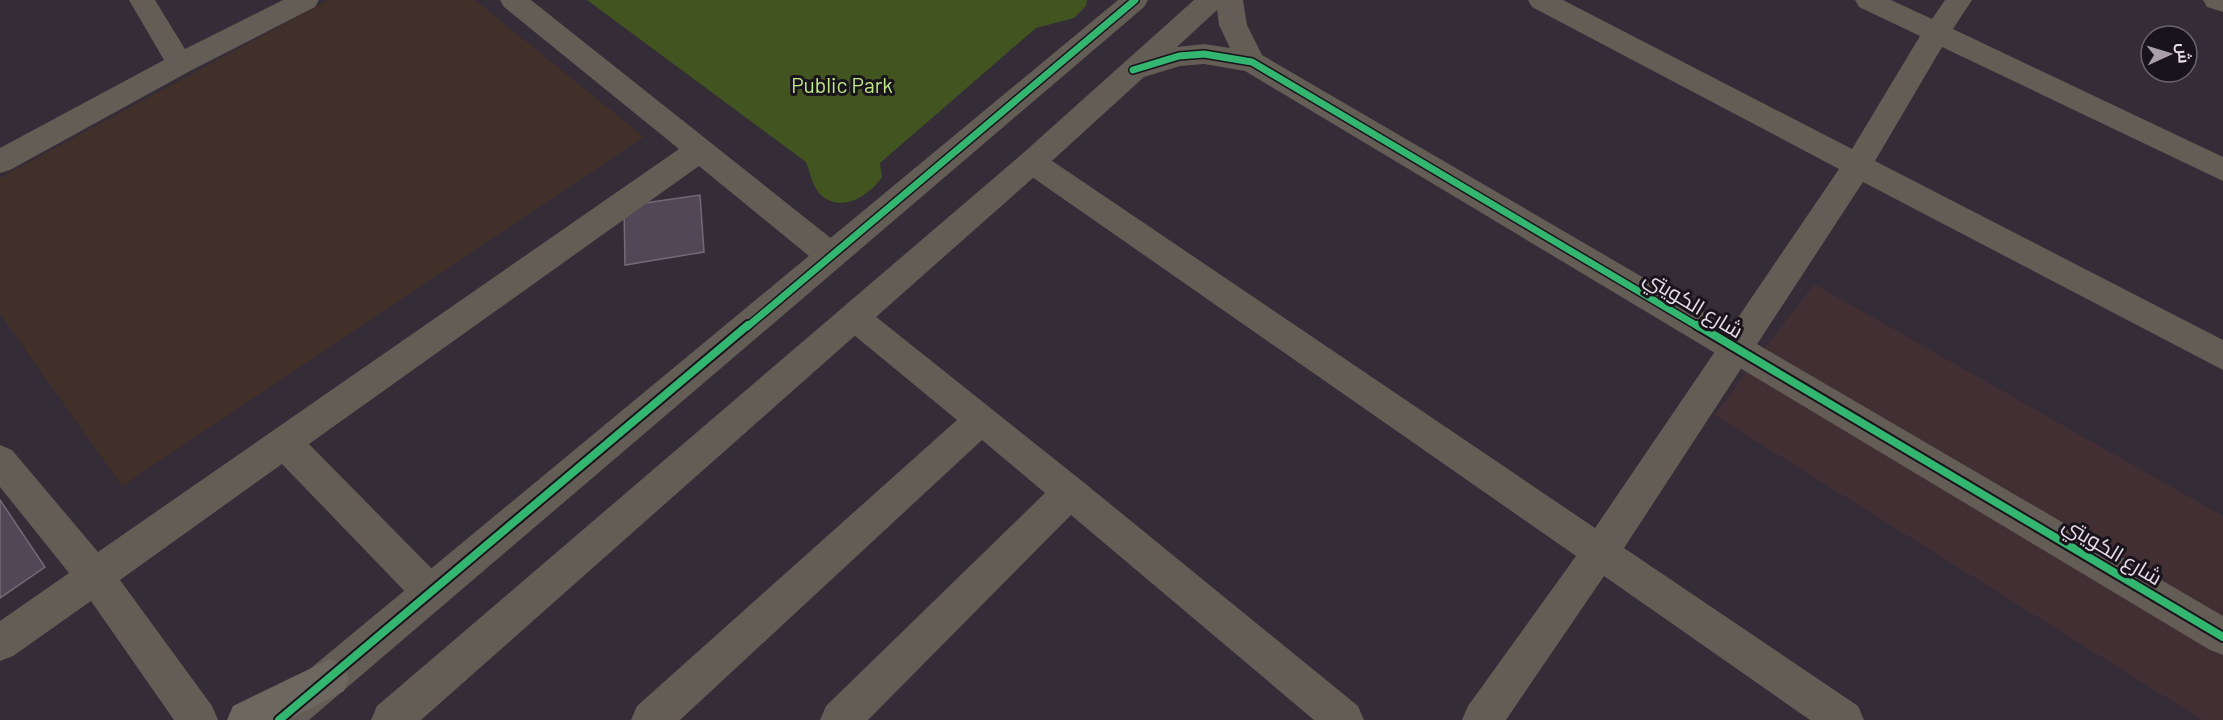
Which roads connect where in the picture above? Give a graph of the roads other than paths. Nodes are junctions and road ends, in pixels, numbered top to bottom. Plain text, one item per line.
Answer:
1 (142, 0) edge
2 (306, 0) edge
3 (513, 0) edge
4 (1135, 0) edge
5 (1211, 0) edge
6 (1230, 0) edge
7 (1541, 0) edge
8 (1868, 0) edge
9 (1959, 0) edge
10 (2216, 0) edge
11 (2223, 3) edge
12 (1935, 33) junction
13 (1252, 62) junction
14 (180, 64) junction
15 (1133, 70) junction
16 (701, 149) junction
17 (0, 162) edge
18 (1032, 162) junction
19 (1858, 165) junction
20 (2223, 170) edge
21 (831, 256) junction
22 (854, 317) junction
23 (1738, 349) junction
24 (2223, 356) edge
25 (981, 418) junction
26 (284, 442) junction
27 (0, 461) edge
28 (1070, 492) junction
29 (1602, 552) junction
30 (93, 575) junction
31 (430, 592) junction
32 (2223, 637) edge
33 (0, 643) edge
34 (330, 678) junction
35 (198, 720) edge
36 (247, 720) edge
37 (279, 720) edge
38 (391, 720) edge
39 (651, 720) edge
40 (840, 720) edge
41 (1344, 720) edge
42 (1482, 720) edge
43 (1844, 720) edge

1 - 14 street
2 - 14 street
3 - 16 street
4 - 21 street
5 - 15 street
6 - 13 street, شارع الكويتي
7 - 19 street
8 - 12 street
9 - 12 street
10 - 11 street
12 - 19 street
12 - 20 street
13 - 15 street, شارع الكويتي
13 - 23 street, شارع الكويتي
14 - 17 street
15 - 18 street
16 - 21 street
16 - 26 street
18 - 22 street
18 - 29 street
19 - 23 street
19 - 24 street
21 - 31 street
22 - 25 street
22 - 38 street
23 - 29 street
23 - 32 street, شارع الكويتي
25 - 28 street
25 - 39 street
26 - 30 street
26 - 31 street
27 - 30 street
28 - 40 street
28 - 41 street
29 - 42 street
29 - 43 street
30 - 33 street
30 - 35 street
31 - 34 street
34 - 36 main road
34 - 37 street

